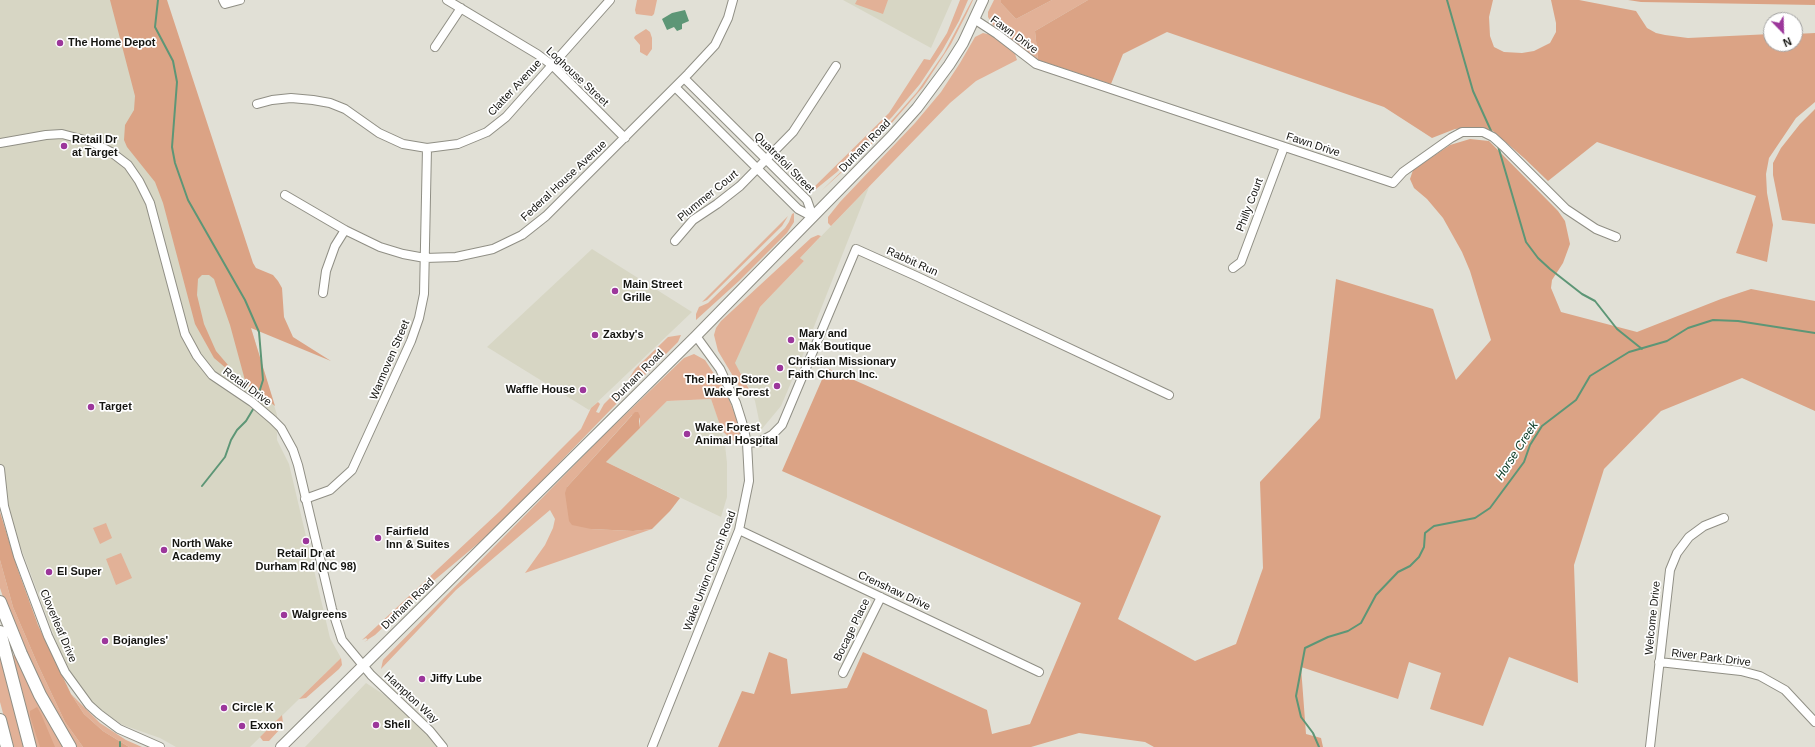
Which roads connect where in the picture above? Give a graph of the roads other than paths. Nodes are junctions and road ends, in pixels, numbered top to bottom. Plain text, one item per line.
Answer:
1 (223, 0) edge
2 (240, 0) edge
3 (447, 0) edge
4 (610, 0) edge
5 (733, 0) edge
6 (983, 0) edge
7 (461, 8) junction
8 (974, 19) junction
9 (435, 47) dead end
10 (552, 65) junction
11 (836, 66) dead end
12 (684, 78) junction
13 (675, 87) junction
14 (257, 104) dead end
15 (625, 138) junction
16 (0, 143) edge
17 (1284, 147) junction
18 (427, 148) junction
19 (766, 161) junction
20 (757, 169) junction
21 (285, 195) dead end
22 (813, 217) junction
23 (345, 230) junction
24 (1616, 237) dead end
25 (675, 241) dead end
26 (425, 258) junction
27 (1233, 268) dead end
28 (324, 293) dead end
29 (696, 336) junction
30 (1169, 395) dead end
31 (747, 443) junction
32 (0, 469) edge
33 (305, 499) junction
34 (1724, 518) dead end
35 (739, 530) junction
36 (881, 597) junction
37 (0, 602) edge
38 (0, 632) edge
39 (1659, 662) junction
40 (362, 665) junction
41 (1039, 672) dead end
42 (843, 673) dead end
43 (0, 720) edge
44 (1815, 722) edge
45 (7, 747) edge
46 (30, 747) edge
47 (70, 747) edge
48 (160, 747) edge
49 (281, 747) edge
50 (443, 747) edge
51 (652, 747) edge
52 (1650, 747) edge

1 - 2 street
3 - 7 street, Loghouse Street
4 - 10 street, Clatter Avenue
5 - 12 street, Federal House Avenue
6 - 8 main road, Durham Road
7 - 9 street
7 - 10 street, Loghouse Street
8 - 17 street, Fawn Drive
8 - 22 main road, Durham Road
10 - 15 street, Loghouse Street
10 - 18 street, Clatter Avenue
11 - 19 street, Plummer Court
12 - 13 street, Federal House Avenue
12 - 19 street, Quatrefoil Street
13 - 15 street, Federal House Avenue
13 - 20 street, Quatrefoil Street
14 - 18 street, Clatter Avenue
15 - 26 street, Federal House Avenue
16 - 33 street, Retail Drive
17 - 24 street, Fawn Drive
17 - 27 street, Philly Court
18 - 26 street, Warmoven Street
19 - 20 street, Plummer Court
19 - 22 street, Quatrefoil Street
20 - 22 street, Quatrefoil Street
20 - 25 street, Plummer Court
21 - 23 street, Federal House Avenue
22 - 29 main road, Durham Road
23 - 26 street, Federal House Avenue
23 - 28 street
26 - 33 street, Warmoven Street
29 - 31 street, Wake Union Church Road
29 - 40 main road, Durham Road
30 - 31 street, Rabbit Run
31 - 35 street, Wake Union Church Road
32 - 48 street, Cloverleaf Drive
33 - 40 street, Retail Drive
34 - 39 street, Welcome Drive
35 - 36 street, Crenshaw Drive
35 - 51 street, Wake Union Church Road
36 - 41 street, Crenshaw Drive
36 - 42 street, Bocage Place
37 - 47 highway
38 - 46 highway
39 - 44 street, River Park Drive
39 - 52 street, Welcome Drive
40 - 49 main road, Durham Road
40 - 50 street, Hampton Way
43 - 45 highway

